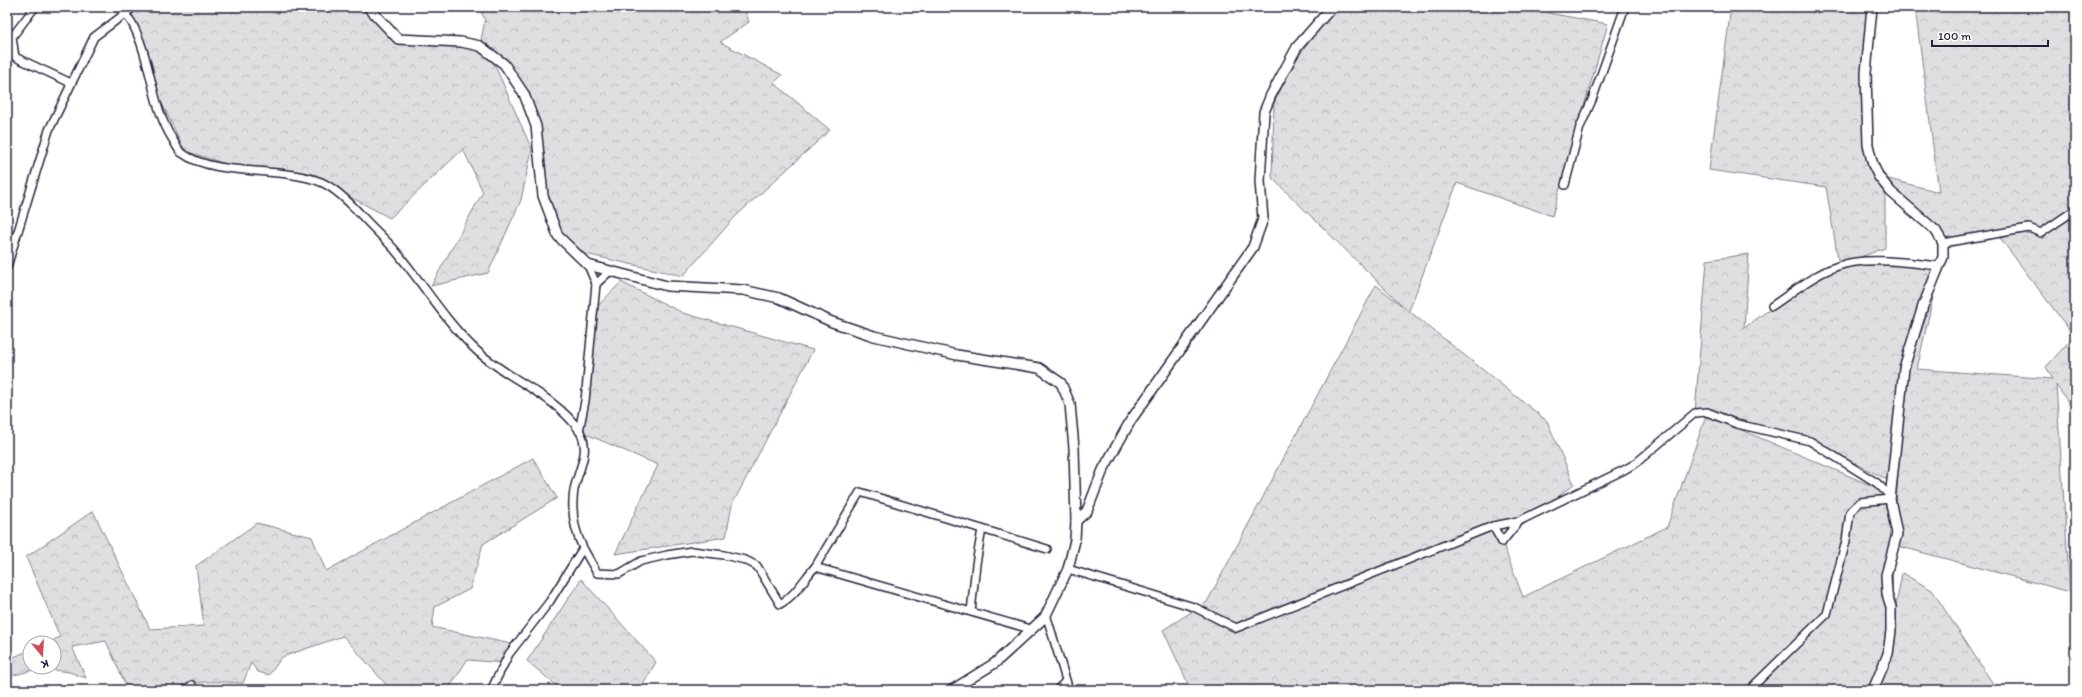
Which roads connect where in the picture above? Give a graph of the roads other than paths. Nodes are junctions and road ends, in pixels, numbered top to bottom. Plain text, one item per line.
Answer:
1 (35, 7) edge
2 (118, 7) edge
3 (134, 7) edge
4 (368, 7) edge
5 (1332, 7) edge
6 (1625, 7) edge
7 (1872, 7) edge
8 (125, 15) junction
9 (10, 37) edge
10 (71, 83) junction
11 (1564, 185) dead end
12 (2075, 210) edge
13 (1943, 243) junction
14 (588, 265) junction
15 (1940, 266) junction
16 (7, 268) edge
17 (609, 272) junction
18 (596, 284) junction
19 (1772, 306) dead end
20 (579, 431) junction
21 (1890, 498) junction
22 (1076, 521) junction
23 (1519, 521) junction
24 (1493, 526) junction
25 (982, 529) junction
26 (583, 548) junction
27 (1047, 549) dead end
28 (815, 567) junction
29 (1068, 569) junction
30 (971, 612) junction
31 (1046, 614) junction
32 (1030, 629) junction
33 (1066, 681) junction
34 (491, 690) edge
35 (952, 690) edge
36 (1057, 690) edge
37 (1069, 690) edge
38 (1749, 690) edge
39 (1873, 690) edge

1 - 9 street
2 - 8 street
3 - 8 street
4 - 14 street
5 - 22 street
6 - 11 street
7 - 13 street
8 - 10 street
8 - 20 street
9 - 10 street
10 - 16 street
12 - 13 street
13 - 15 street
14 - 17 street
14 - 18 street
15 - 19 street
15 - 21 street
17 - 18 street
17 - 22 street
18 - 20 street
20 - 26 street
21 - 23 street
21 - 38 street
21 - 39 street
22 - 29 street
23 - 24 street
23 - 24 street
24 - 29 street
25 - 27 street
25 - 28 street
25 - 30 street
26 - 28 street
26 - 34 street
28 - 30 street
29 - 31 street
30 - 32 street
31 - 32 street
31 - 33 street
32 - 35 street
33 - 36 street
33 - 37 street

